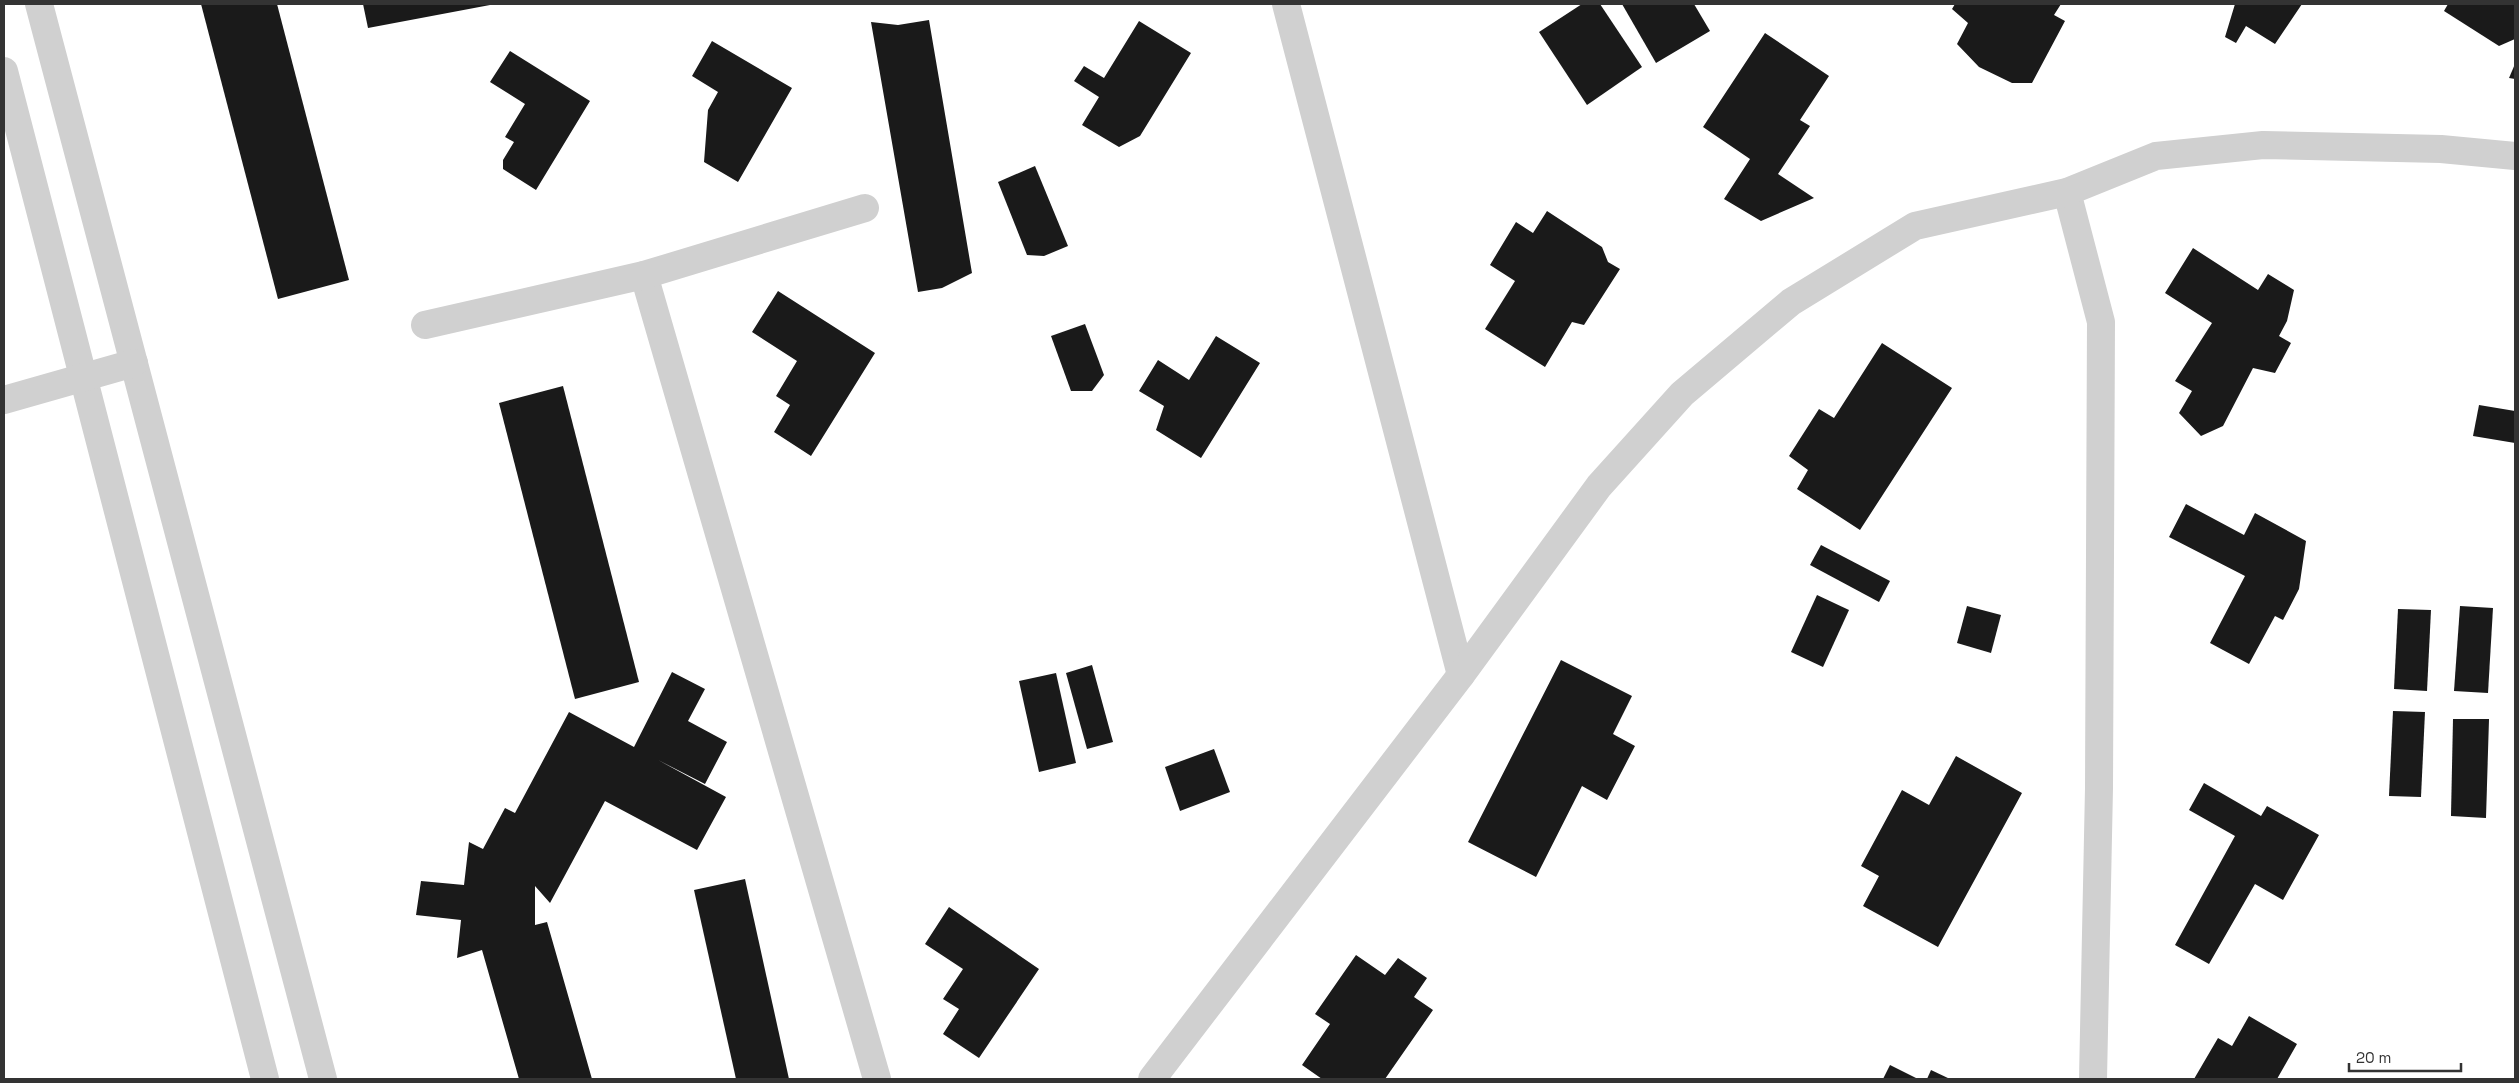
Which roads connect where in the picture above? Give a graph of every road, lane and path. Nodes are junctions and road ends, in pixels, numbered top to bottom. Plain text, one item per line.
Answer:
1 (39, 4) edge
2 (1286, 4) edge
3 (4, 72) edge
4 (2515, 156) edge
5 (2067, 192) junction
6 (865, 208) dead end
7 (644, 275) junction
8 (425, 325) dead end
9 (134, 363) junction
10 (84, 378) junction
11 (4, 400) edge
12 (1461, 676) junction
13 (266, 1079) edge
14 (323, 1079) edge
15 (877, 1079) edge
16 (1152, 1079) edge
17 (2093, 1079) edge

1 - 9 lane
2 - 12 lane
3 - 10 lane
4 - 5 lane
5 - 12 lane
5 - 17 lane
6 - 7 lane
7 - 8 lane
7 - 15 lane
9 - 10 lane
9 - 14 lane
10 - 11 lane
10 - 13 lane
12 - 16 lane

